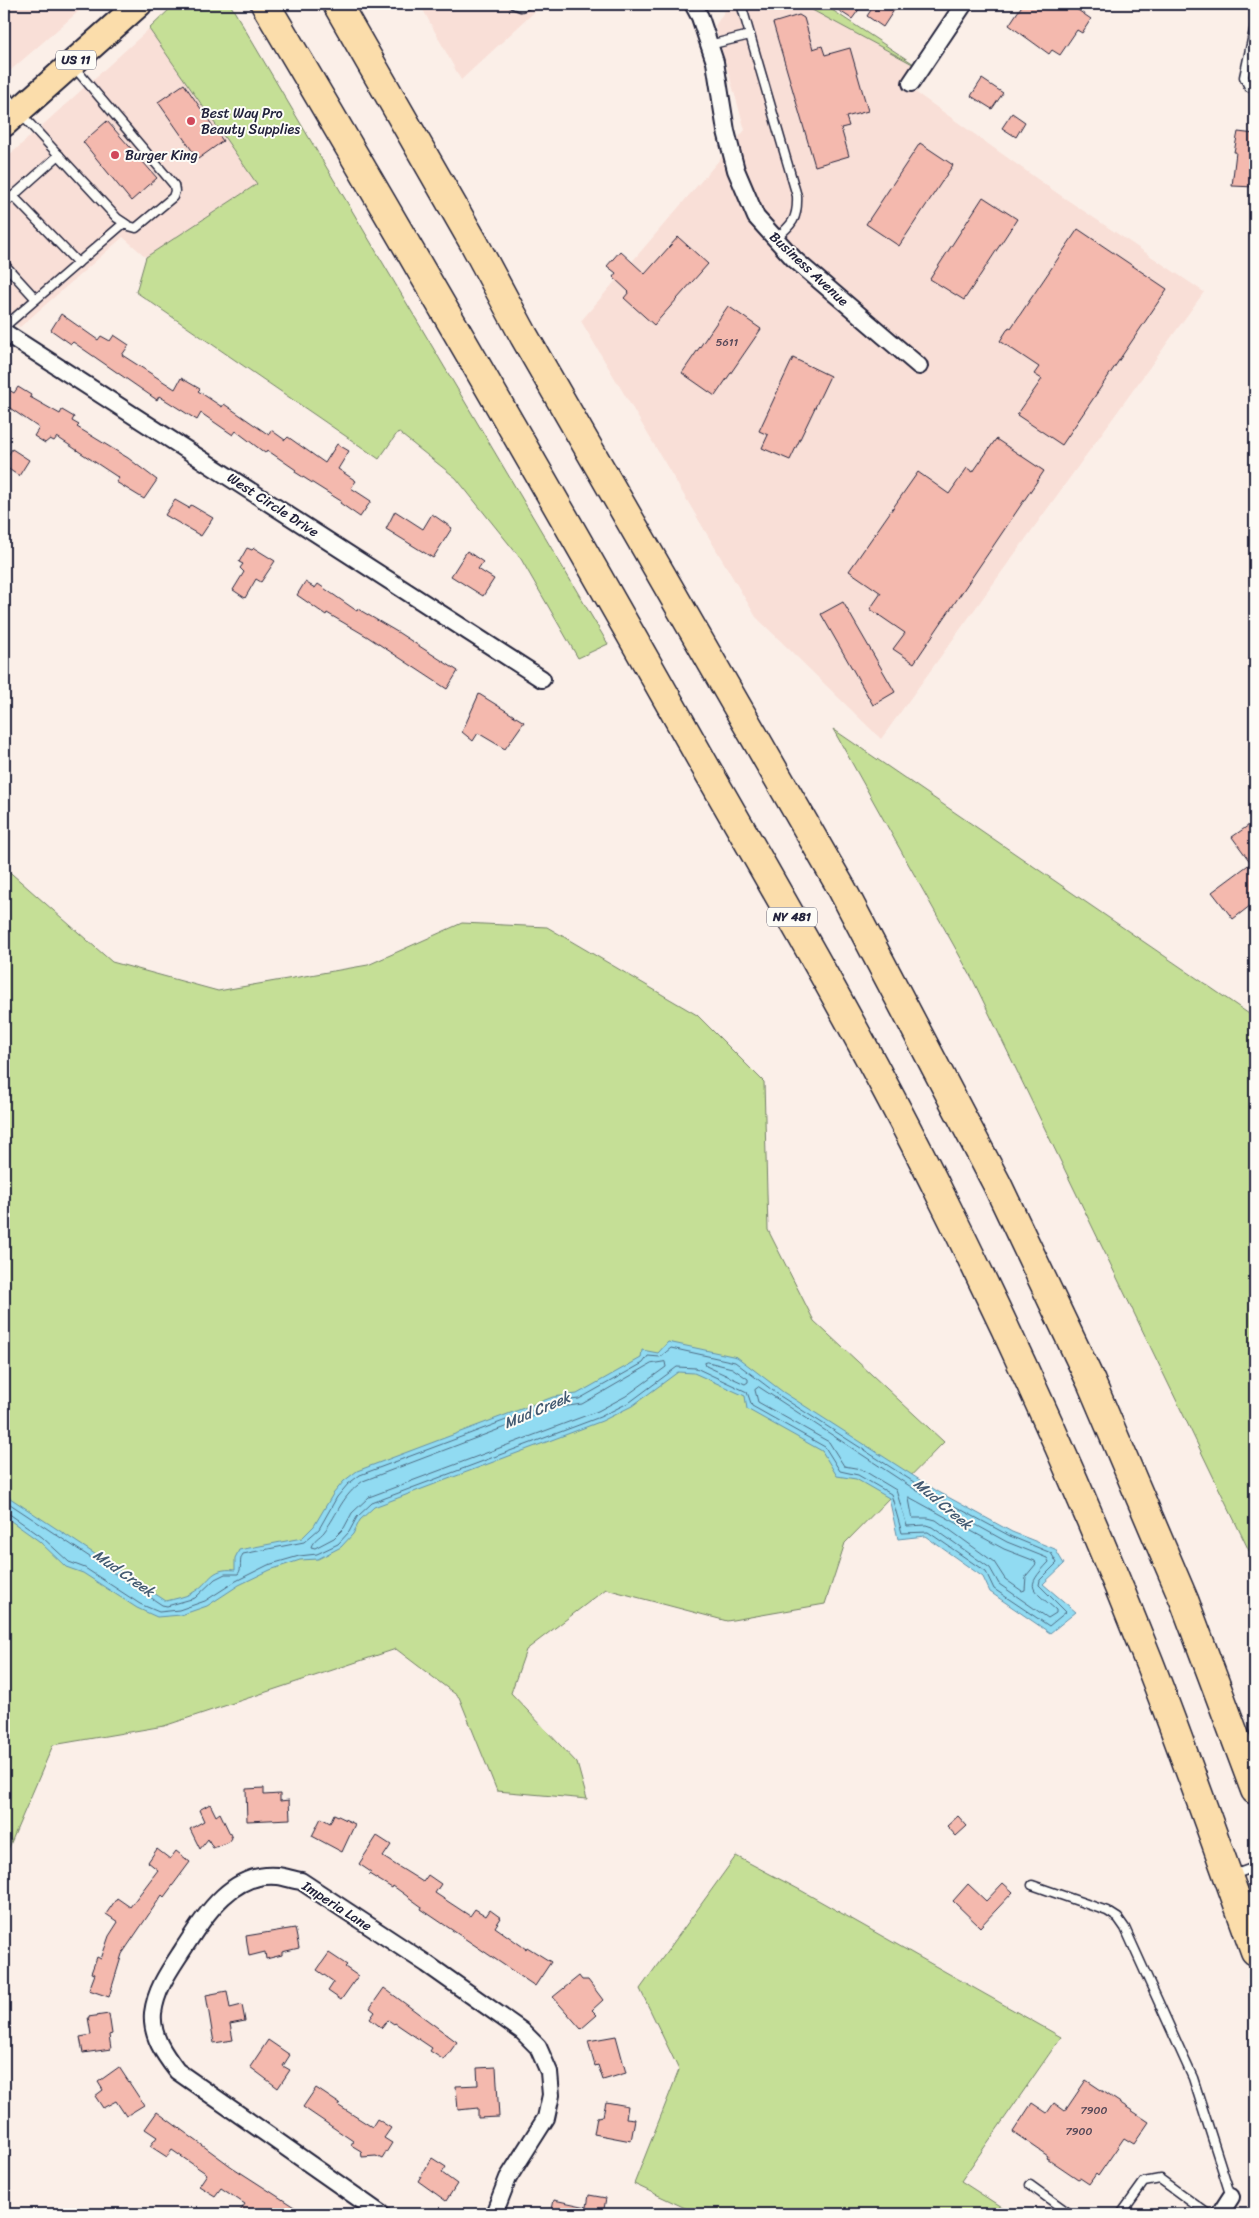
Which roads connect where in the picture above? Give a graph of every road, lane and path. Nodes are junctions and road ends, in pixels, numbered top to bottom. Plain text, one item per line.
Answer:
1 (139, 4) edge
2 (265, 4) edge
3 (337, 4) edge
4 (513, 4) edge
5 (528, 4) edge
6 (693, 4) edge
7 (741, 4) edge
8 (964, 4) edge
9 (1255, 26) edge
10 (750, 35) junction
11 (709, 45) junction
12 (71, 64) junction
13 (911, 83) dead end
14 (1255, 90) edge
15 (4, 92) edge
16 (11, 118) edge
17 (59, 155) junction
18 (12, 196) junction
19 (4, 204) edge
20 (124, 223) junction
21 (775, 239) junction
22 (78, 263) junction
23 (4, 264) edge
24 (36, 299) junction
25 (4, 327) edge
26 (4, 332) edge
27 (919, 366) dead end
28 (542, 678) dead end
29 (1255, 1790) edge
30 (1255, 1867) edge
31 (1228, 1876) junction
32 (1032, 1885) dead end
33 (1255, 1951) edge
34 (1030, 2185) dead end
35 (1231, 2197) joint
36 (381, 2214) edge
37 (494, 2214) edge
38 (1070, 2214) edge
39 (1121, 2214) edge
40 (1208, 2214) edge
41 (1220, 2214) edge

1 - 12 main road, US 11
2 - 31 highway, NY 481
3 - 29 highway
4 - 5 lane
6 - 11 street, Business Avenue
7 - 10 lane
8 - 13 street
9 - 14 lane
10 - 11 lane
10 - 21 lane
11 - 21 street, Business Avenue
12 - 16 main road, US 11
12 - 20 lane
15 - 16 lane
16 - 17 lane
17 - 18 lane
17 - 20 lane
18 - 19 lane
18 - 22 lane
20 - 22 lane
21 - 27 street, Business Avenue
22 - 24 lane
23 - 24 lane
24 - 25 lane
26 - 28 street, West Circle Drive
30 - 31 lane
31 - 33 highway, NY 481
32 - 35 lane
34 - 38 lane
35 - 41 street
36 - 37 street, Imperia Lane
39 - 40 lane

